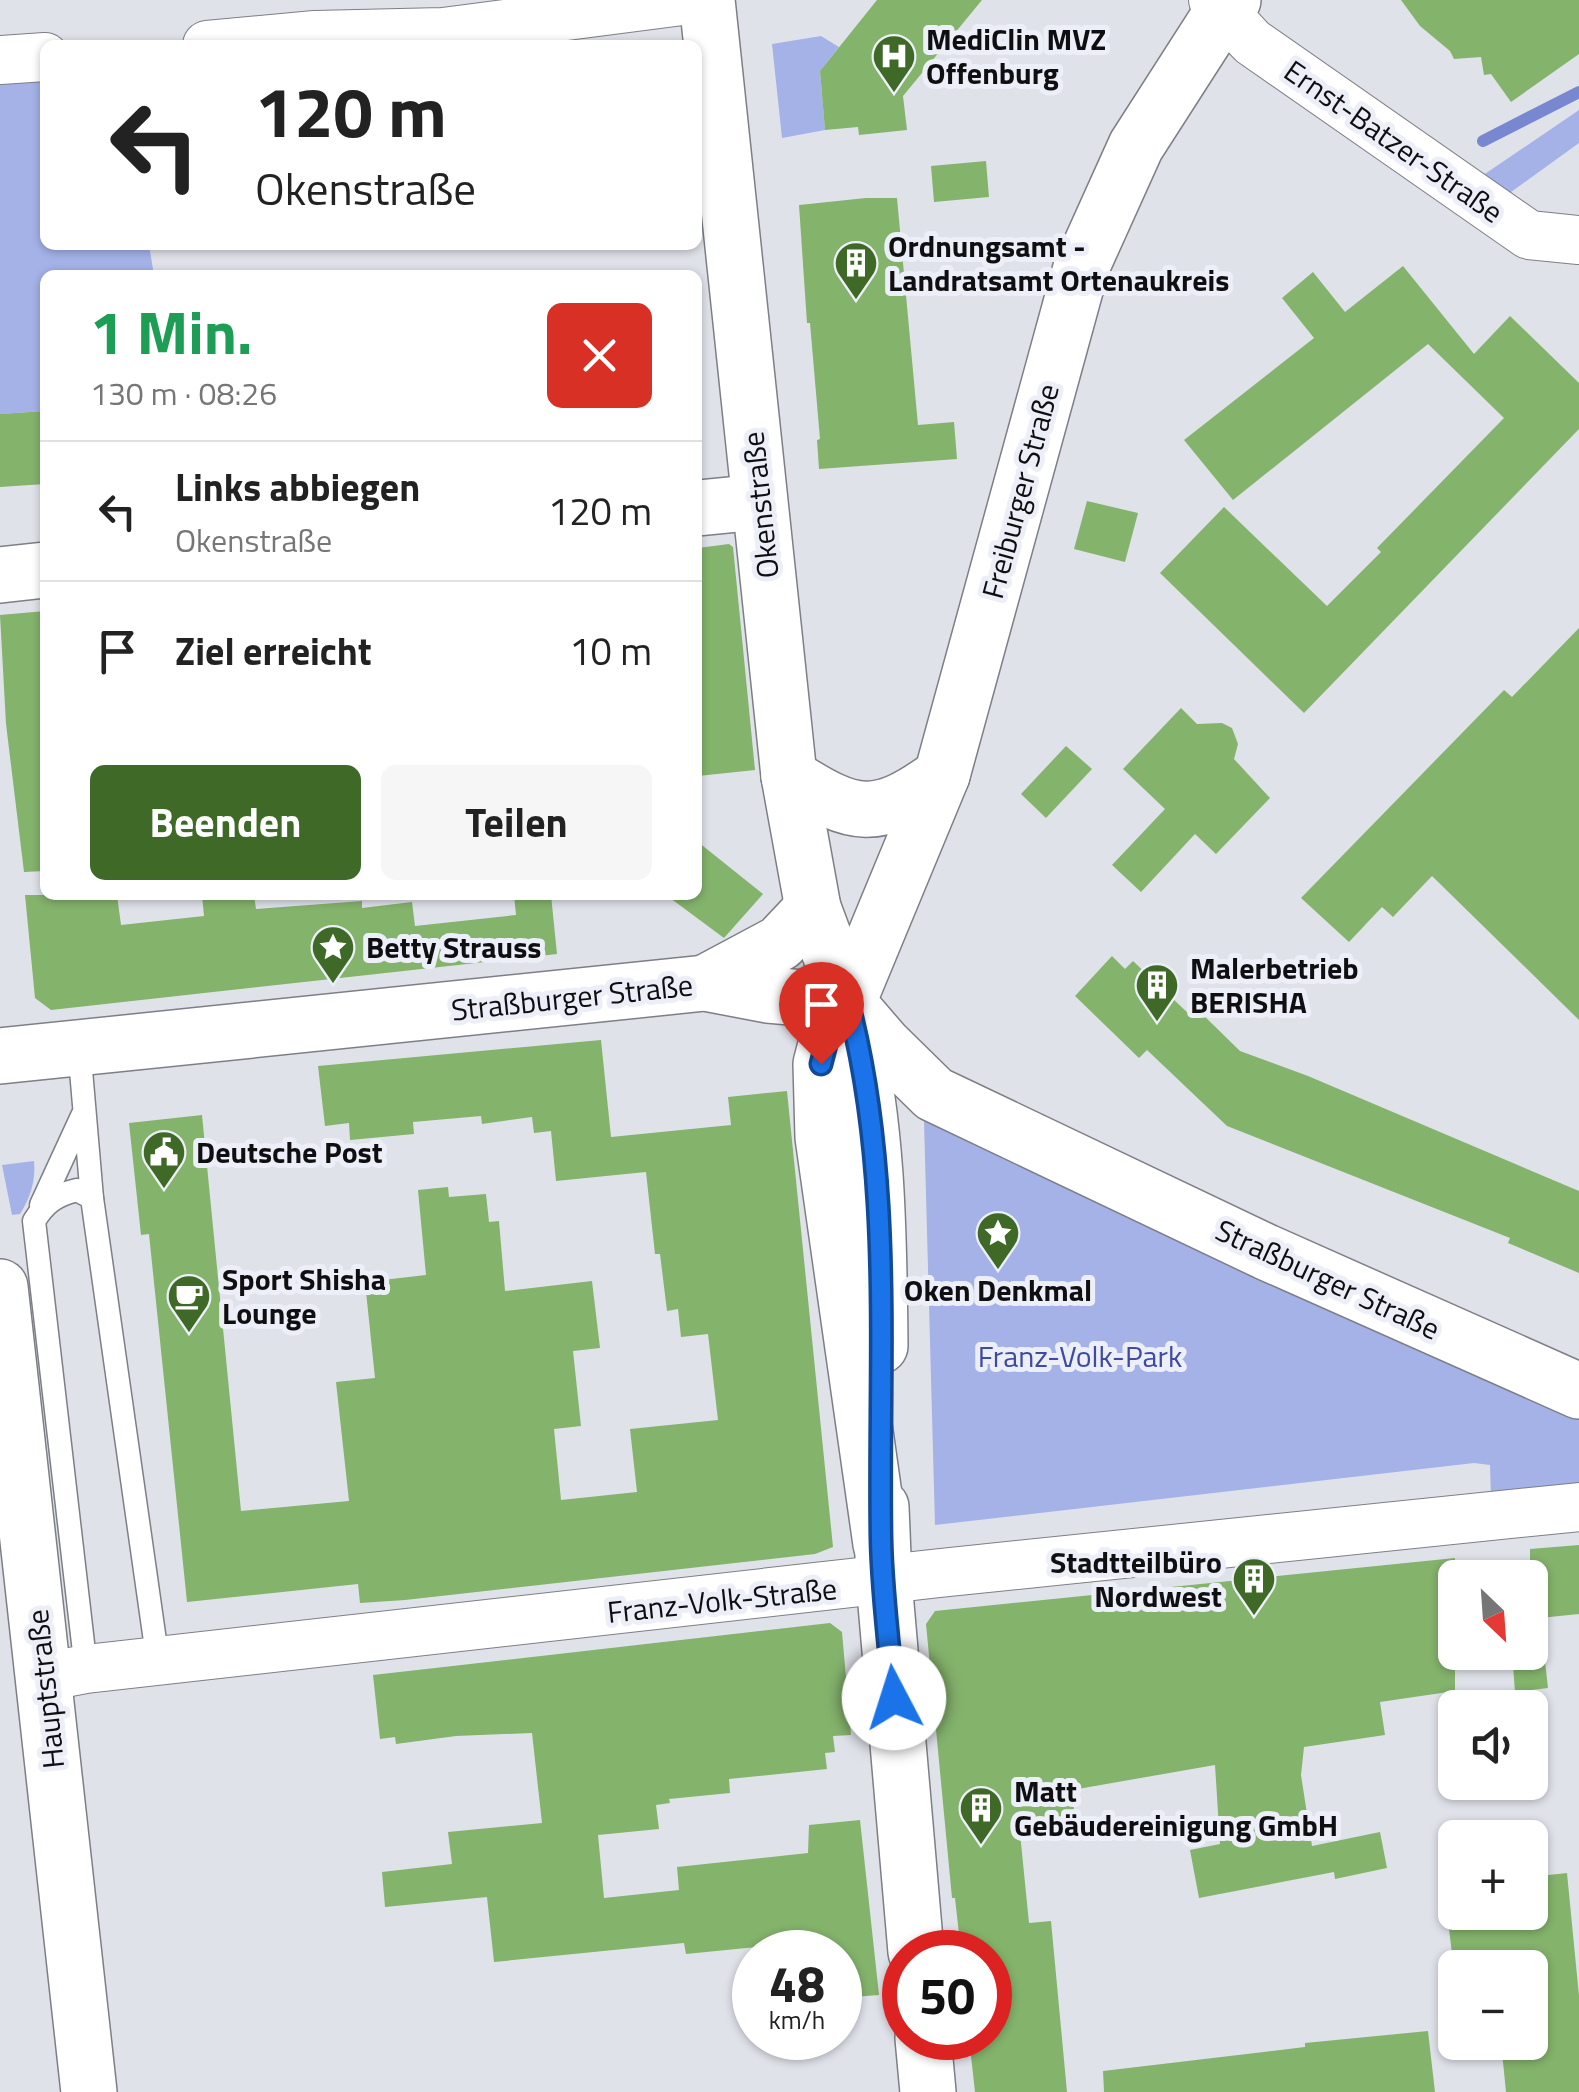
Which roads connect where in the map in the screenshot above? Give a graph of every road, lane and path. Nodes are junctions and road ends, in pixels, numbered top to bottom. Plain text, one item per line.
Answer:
1 (690, 0) edge
2 (708, 0) edge
3 (1222, 4) edge
4 (313, 17) edge
5 (226, 40) edge
6 (40, 57) edge
7 (0, 60) edge
8 (1579, 240) edge
9 (760, 502) junction
10 (702, 508) edge
11 (40, 570) edge
12 (0, 574) edge
13 (789, 776) junction
14 (942, 776) junction
15 (813, 908) junction
16 (705, 983) junction
17 (848, 1002) junction
18 (80, 1047) junction
19 (0, 1056) edge
20 (934, 1094) junction
21 (870, 1107) junction
22 (84, 1113) junction
23 (823, 1137) junction
24 (92, 1198) junction
25 (34, 1220) junction
26 (0, 1287) edge
27 (1579, 1391) edge
28 (1579, 1507) edge
29 (882, 1563) junction
30 (158, 1662) junction
31 (65, 1673) junction
32 (914, 1930) edge
33 (925, 2060) edge
34 (89, 2092) edge
35 (928, 2092) edge

1 - 4 street
2 - 9 main road, Okenstraße
3 - 8 street, Ernst-Batzer-Straße
3 - 14 main road, Freiburger Straße
4 - 5 street
6 - 7 street
9 - 10 main road
9 - 13 main road, Okenstraße
11 - 12 main road
13 - 14 main road
13 - 15 main road, Okenstraße
14 - 17 main road, Freiburger Straße
15 - 16 main road
15 - 17 main road, Okenstraße
16 - 17 main road, Straßburger Straße
16 - 18 main road, Straßburger Straße
17 - 20 main road, Straßburger Straße
17 - 21 main road, Okenstraße
17 - 23 main road, Okenstraße
18 - 19 main road, Straßburger Straße
18 - 22 lane
20 - 21 main road
20 - 27 main road, Straßburger Straße
21 - 23 main road
21 - 29 main road, Okenstraße
22 - 24 lane
22 - 25 lane
23 - 29 main road, Okenstraße
24 - 25 lane
24 - 30 lane
25 - 31 lane
26 - 31 main road, Hauptstraße
28 - 29 street, Franz-Volk-Straße
29 - 30 street, Franz-Volk-Straße
29 - 32 main road, Okenstraße
30 - 31 street, Franz-Volk-Straße
31 - 34 main road, Hauptstraße
33 - 35 main road

